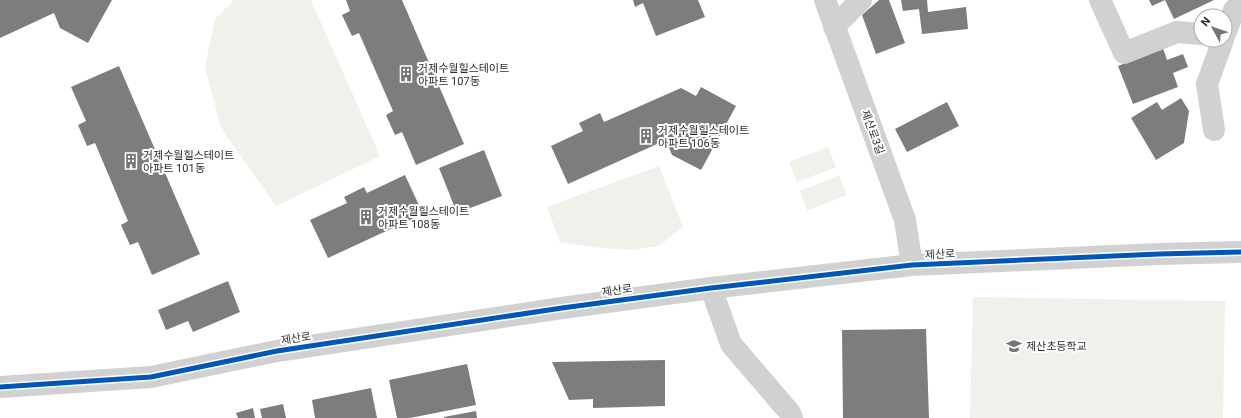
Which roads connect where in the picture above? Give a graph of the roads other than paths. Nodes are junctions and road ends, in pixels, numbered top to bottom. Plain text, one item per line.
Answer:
1 (825, 0) edge
2 (860, 0) edge
3 (1100, 0) edge
4 (1193, 26) edge
5 (834, 27) junction
6 (1177, 32) junction
7 (1193, 33) edge
8 (1220, 48) edge
9 (1214, 130) dead end
10 (1241, 252) edge
11 (912, 265) junction
12 (711, 288) junction
13 (0, 387) edge
14 (792, 418) edge

1 - 5 street, 제산로3길
2 - 5 street
3 - 6 street
4 - 6 street
5 - 11 street, 제산로3길
6 - 7 street
8 - 9 street
10 - 11 street, 제산로
11 - 12 street, 제산로
12 - 13 street, 제산로
12 - 14 street

